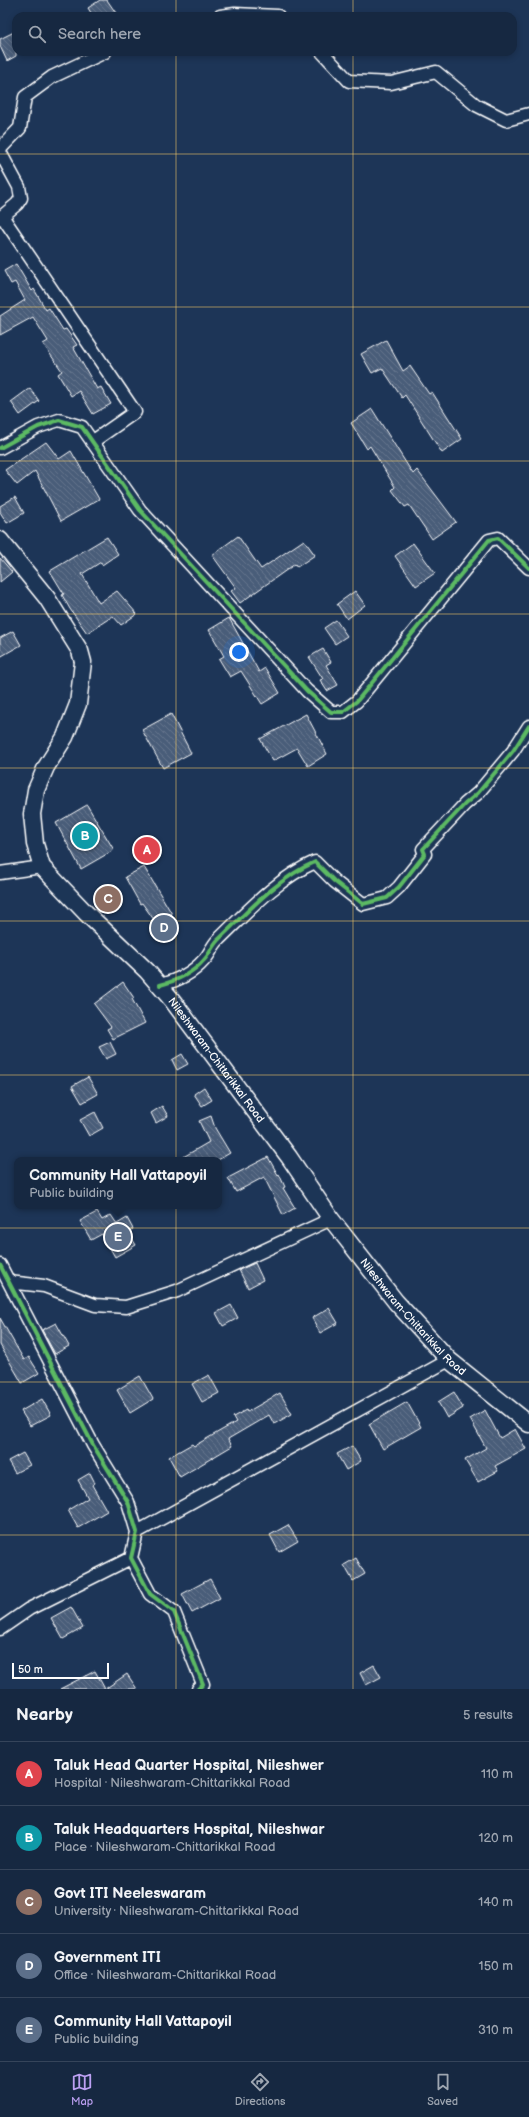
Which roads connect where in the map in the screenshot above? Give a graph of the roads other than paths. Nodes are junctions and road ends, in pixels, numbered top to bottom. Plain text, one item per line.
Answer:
1 (97, 56) edge
2 (326, 56) edge
3 (529, 114) edge
4 (0, 149) edge
5 (0, 152) edge
6 (1, 217) edge
7 (92, 442) junction
8 (0, 448) edge
9 (0, 540) edge
10 (529, 568) edge
11 (529, 726) edge
12 (42, 867) junction
13 (0, 873) edge
14 (160, 985) junction
15 (331, 1219) junction
16 (0, 1265) edge
17 (9, 1282) junction
18 (449, 1360) junction
19 (529, 1424) edge
20 (137, 1532) junction
21 (131, 1558) junction
22 (0, 1629) edge
23 (198, 1689) edge

1 - 4 street
2 - 3 street
5 - 6 street
6 - 7 street
7 - 8 street
7 - 10 street
9 - 12 main road, Nileshwaram-Chittarikkal Road
11 - 14 street
12 - 13 street
12 - 14 main road, Nileshwaram-Chittarikkal Road
14 - 15 main road, Nileshwaram-Chittarikkal Road
15 - 17 street
15 - 18 main road, Nileshwaram-Chittarikkal Road
16 - 17 street
17 - 20 street
18 - 19 main road, Nileshwaram-Chittarikkal Road
18 - 20 street
20 - 21 street
21 - 22 street
21 - 23 street

